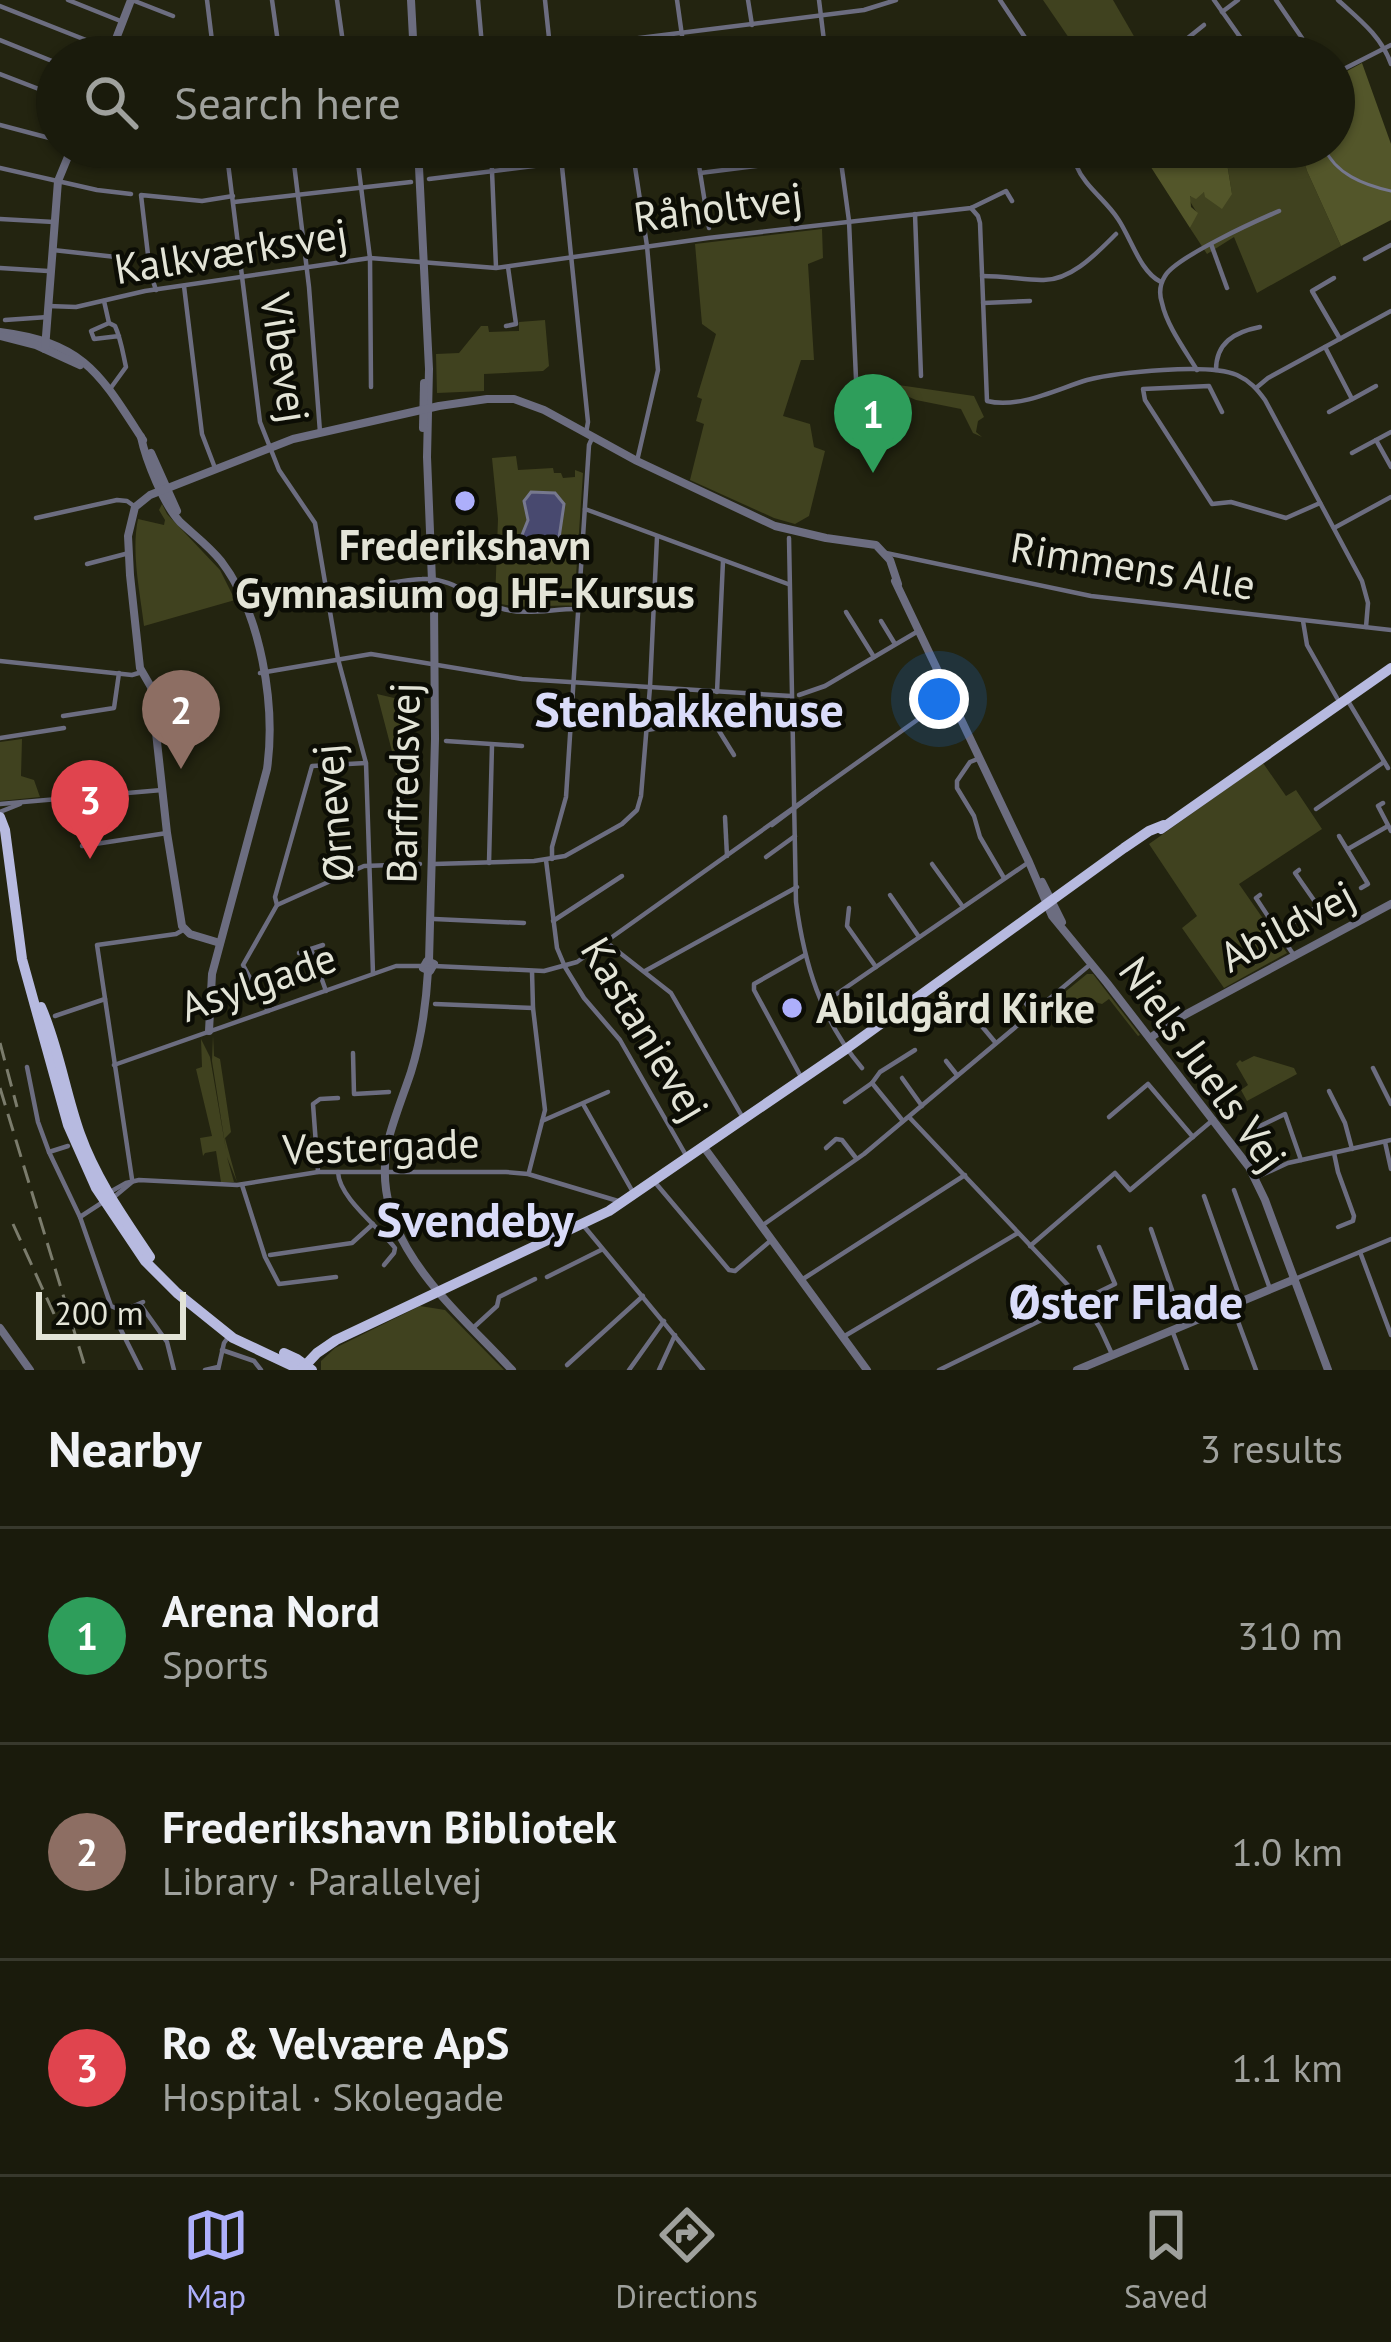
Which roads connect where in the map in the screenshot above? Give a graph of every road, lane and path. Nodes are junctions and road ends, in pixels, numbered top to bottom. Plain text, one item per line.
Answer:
1 (68, 0) edge
2 (207, 0) edge
3 (272, 0) edge
4 (337, 0) edge
5 (411, 0) edge
6 (478, 0) edge
7 (545, 0) edge
8 (677, 0) edge
9 (748, 0) edge
10 (819, 0) edge
11 (896, 0) edge
12 (1000, 0) edge
13 (1214, 0) edge
14 (1238, 0) edge
15 (1276, 0) edge
16 (1338, 0) edge
17 (129, 1) edge
18 (0, 6) edge
19 (1222, 12) junction
20 (173, 16) dead end
21 (821, 16) junction
22 (123, 22) junction
23 (752, 25) junction
24 (1204, 26) dead end
25 (682, 34) junction
26 (69, 36) edge
27 (117, 36) edge
28 (211, 36) edge
29 (277, 36) edge
30 (342, 36) edge
31 (413, 36) edge
32 (482, 36) edge
33 (548, 36) edge
34 (667, 36) edge
35 (823, 36) edge
36 (1024, 36) edge
37 (1191, 36) edge
38 (1239, 36) edge
39 (1301, 36) edge
40 (0, 40) edge
41 (1388, 47) edge
42 (36, 55) edge
43 (1355, 64) edge
44 (1391, 64) edge
45 (0, 74) edge
46 (36, 88) edge
47 (0, 125) edge
48 (36, 134) edge
49 (0, 168) edge
50 (64, 168) edge
51 (229, 168) edge
52 (295, 168) edge
53 (359, 168) edge
54 (419, 168) edge
55 (492, 168) edge
56 (526, 168) edge
57 (561, 168) edge
58 (635, 168) edge
59 (699, 168) edge
60 (741, 168) edge
61 (842, 168) edge
62 (1077, 168) edge
63 (492, 172) junction
64 (700, 173) junction
65 (429, 179) dead end
66 (58, 182) junction
67 (411, 182) dead end
68 (361, 188) junction
69 (131, 194) dead end
70 (298, 195) junction
71 (233, 199) junction
72 (1012, 201) dead end
73 (971, 208) junction
74 (1280, 211) dead end
75 (915, 214) junction
76 (0, 219) edge
77 (849, 221) junction
78 (55, 222) junction
79 (709, 228) dead end
80 (1116, 234) dead end
81 (1211, 244) junction
82 (647, 246) junction
83 (1389, 247) edge
84 (53, 250) junction
85 (116, 257) dead end
86 (571, 257) junction
87 (1391, 257) edge
88 (370, 258) junction
89 (1365, 260) dead end
90 (423, 261) junction
91 (508, 267) junction
92 (0, 268) edge
93 (307, 268) junction
94 (496, 268) junction
95 (51, 271) junction
96 (982, 276) junction
97 (243, 277) junction
98 (1334, 278) dead end
99 (1162, 282) junction
100 (184, 286) junction
101 (1227, 288) dead end
102 (156, 290) junction
103 (104, 301) junction
104 (1030, 301) dead end
105 (983, 303) junction
106 (48, 306) junction
107 (1391, 311) edge
108 (48, 317) junction
109 (5, 320) dead end
110 (110, 323) junction
111 (506, 326) dead end
112 (1260, 327) dead end
113 (0, 334) edge
114 (119, 336) junction
115 (1340, 339) junction
116 (45, 345) junction
117 (1325, 347) junction
118 (1197, 370) junction
119 (1216, 370) junction
120 (921, 376) dead end
121 (1376, 386) dead end
122 (371, 387) dead end
123 (110, 388) junction
124 (1256, 388) junction
125 (1352, 399) junction
126 (425, 409) junction
127 (1222, 412) dead end
128 (1329, 412) dead end
129 (893, 421) dead end
130 (320, 432) junction
131 (1391, 432) edge
132 (590, 435) junction
133 (1376, 440) junction
134 (269, 448) junction
135 (1352, 453) dead end
136 (637, 460) junction
137 (1391, 467) edge
138 (215, 468) junction
139 (164, 490) junction
140 (1391, 497) edge
141 (1320, 503) junction
142 (135, 507) junction
143 (585, 509) junction
144 (36, 518) dead end
145 (1334, 528) junction
146 (657, 537) junction
147 (789, 538) dead end
148 (128, 553) junction
149 (884, 555) junction
150 (723, 561) junction
151 (87, 564) dead end
152 (432, 580) junction
153 (788, 584) junction
154 (328, 596) junction
155 (577, 609) junction
156 (846, 612) dead end
157 (881, 621) dead end
158 (1303, 621) junction
159 (1366, 628) junction
160 (920, 630) junction
161 (1391, 630) edge
162 (895, 644) junction
163 (874, 657) junction
164 (338, 658) junction
165 (0, 661) edge
166 (435, 664) junction
167 (1391, 665) edge
168 (142, 672) junction
169 (118, 673) junction
170 (262, 673) junction
171 (574, 681) junction
172 (650, 687) junction
173 (717, 692) junction
174 (795, 696) junction
175 (951, 696) junction
176 (1343, 697) junction
177 (63, 716) dead end
178 (64, 728) dead end
179 (646, 730) junction
180 (0, 738) edge
181 (446, 742) dead end
182 (492, 745) junction
183 (522, 746) dead end
184 (734, 755) dead end
185 (980, 758) junction
186 (366, 763) junction
187 (162, 790) junction
188 (1383, 803) dead end
189 (794, 808) junction
190 (1316, 809) dead end
191 (0, 811) edge
192 (725, 817) dead end
193 (1390, 828) edge
194 (167, 833) junction
195 (2, 836) edge
196 (796, 836) junction
197 (1340, 836) dead end
198 (82, 845) dead end
199 (1348, 850) junction
200 (727, 856) junction
201 (766, 857) dead end
202 (549, 859) junction
203 (1029, 862) junction
204 (489, 863) junction
205 (426, 864) junction
206 (932, 864) dead end
207 (371, 866) junction
208 (1299, 870) dead end
209 (622, 876) dead end
210 (1004, 878) junction
211 (796, 887) junction
212 (1361, 888) dead end
213 (890, 895) dead end
214 (1260, 896) dead end
215 (1050, 904) junction
216 (1391, 904) edge
217 (277, 905) junction
218 (962, 907) junction
219 (849, 908) dead end
220 (430, 919) junction
221 (553, 921) junction
222 (524, 923) dead end
223 (183, 930) junction
224 (1279, 932) junction
225 (919, 937) junction
226 (220, 943) junction
227 (606, 943) junction
228 (323, 945) dead end
229 (311, 949) junction
230 (299, 953) dead end
231 (805, 955) junction
232 (1294, 956) junction
233 (1091, 963) junction
234 (428, 966) junction
235 (565, 967) junction
236 (876, 967) junction
237 (532, 971) junction
238 (645, 971) junction
239 (373, 974) junction
240 (326, 991) junction
241 (1018, 994) dead end
242 (105, 1000) junction
243 (435, 1004) dead end
244 (822, 1004) junction
245 (533, 1008) junction
246 (268, 1011) junction
247 (1033, 1012) junction
248 (55, 1016) dead end
249 (980, 1024) dead end
250 (208, 1031) junction
251 (1150, 1038) junction
252 (996, 1043) junction
253 (845, 1046) junction
254 (915, 1050) dead end
255 (353, 1053) dead end
256 (946, 1061) dead end
257 (114, 1065) junction
258 (27, 1067) dead end
259 (862, 1068) dead end
260 (1373, 1068) dead end
261 (958, 1076) junction
262 (801, 1077) junction
263 (902, 1078) dead end
264 (872, 1083) junction
265 (1329, 1091) dead end
266 (389, 1092) dead end
267 (608, 1092) dead end
268 (338, 1098) dead end
269 (845, 1102) dead end
270 (583, 1104) junction
271 (1391, 1104) edge
272 (922, 1106) junction
273 (1109, 1117) dead end
274 (743, 1118) junction
275 (906, 1119) junction
276 (1214, 1119) junction
277 (542, 1121) junction
278 (1258, 1127) dead end
279 (1192, 1138) junction
280 (1388, 1141) edge
281 (68, 1146) dead end
282 (703, 1146) junction
283 (826, 1148) dead end
284 (1352, 1149) junction
285 (49, 1153) junction
286 (1334, 1153) junction
287 (687, 1157) junction
288 (857, 1159) junction
289 (1301, 1160) junction
290 (1391, 1169) edge
291 (318, 1172) junction
292 (338, 1172) junction
293 (385, 1172) junction
294 (528, 1174) junction
295 (965, 1175) junction
296 (1255, 1178) junction
297 (653, 1180) junction
298 (132, 1182) junction
299 (242, 1185) junction
300 (1234, 1190) dead end
301 (634, 1194) junction
302 (601, 1195) junction
303 (1204, 1196) dead end
304 (108, 1197) junction
305 (621, 1203) junction
306 (609, 1211) junction
307 (80, 1217) junction
308 (394, 1224) junction
309 (583, 1225) junction
310 (377, 1226) junction
311 (762, 1226) junction
312 (1338, 1227) dead end
313 (1151, 1229) dead end
314 (1018, 1233) junction
315 (1391, 1239) edge
316 (772, 1240) junction
317 (1030, 1246) junction
318 (1099, 1247) dead end
319 (603, 1249) junction
320 (1360, 1252) junction
321 (270, 1256) dead end
322 (384, 1265) dead end
323 (335, 1277) dead end
324 (547, 1277) dead end
325 (535, 1279) dead end
326 (1295, 1279) junction
327 (801, 1280) junction
328 (1270, 1289) junction
329 (439, 1292) junction
330 (643, 1297) junction
331 (1081, 1299) junction
332 (1237, 1303) junction
333 (664, 1321) junction
334 (118, 1324) dead end
335 (1184, 1325) junction
336 (0, 1328) edge
337 (473, 1328) junction
338 (1172, 1330) junction
339 (230, 1334) junction
340 (675, 1335) junction
341 (1391, 1335) edge
342 (843, 1337) junction
343 (222, 1350) junction
344 (1112, 1355) junction
345 (567, 1365) dead end
346 (218, 1369) edge
347 (305, 1369) edge
348 (1080, 1369) edge
349 (30, 1370) edge
350 (141, 1370) edge
351 (174, 1370) edge
352 (205, 1370) edge
353 (261, 1370) edge
354 (512, 1370) edge
355 (629, 1370) edge
356 (659, 1370) edge
357 (703, 1370) edge
358 (867, 1370) edge
359 (939, 1370) edge
360 (1187, 1370) edge
361 (1256, 1370) edge
362 (1328, 1370) edge

1 - 22 street
2 - 28 street
3 - 29 street
4 - 30 street
5 - 31 street
6 - 32 street
7 - 33 street
8 - 25 street
9 - 23 street
10 - 21 street
11 - 21 street
12 - 36 street
13 - 19 street
14 - 19 street
15 - 39 street
16 - 41 street
17 - 20 street
17 - 22 street
18 - 26 street
19 - 38 street
21 - 23 street
21 - 35 street
22 - 27 street
23 - 25 street
24 - 37 street
25 - 34 street
40 - 42 street
41 - 43 street
41 - 44 street
45 - 46 street
47 - 48 street
49 - 66 street
50 - 66 street
51 - 71 street, Vibevej
52 - 70 street
53 - 68 street
54 - 90 street, Barfredsvej
55 - 63 street
56 - 63 street
57 - 86 street, Kastanievej
58 - 82 street
59 - 64 street
60 - 64 street
61 - 77 street
62 - 99 street
63 - 65 street
63 - 94 street
64 - 79 street
66 - 69 street
66 - 78 street
67 - 68 street
68 - 70 street
68 - 88 street
70 - 71 street
70 - 93 street
71 - 97 street, Vibevej
71 - 102 street
72 - 73 street, Råholtvej
73 - 75 street, Råholtvej
73 - 96 street
74 - 81 street
75 - 77 street, Råholtvej
75 - 120 street
76 - 78 street
77 - 82 street, Råholtvej
77 - 129 street
78 - 84 street
80 - 96 street
81 - 99 street
81 - 101 street
82 - 86 street, Råholtvej
82 - 136 street
83 - 87 street
83 - 89 street
84 - 85 street
84 - 95 street
86 - 91 street, Råholtvej
86 - 132 street, Kastanievej
88 - 90 street, Kalkværksvej
88 - 93 street, Kalkværksvej
88 - 122 street
90 - 94 street, Råholtvej
90 - 126 street, Barfredsvej
91 - 94 street, Råholtvej
91 - 111 street
92 - 95 street
93 - 97 street, Kalkværksvej
93 - 130 street
95 - 106 street
96 - 105 street
97 - 100 street, Kalkværksvej
97 - 134 street, Vibevej
98 - 115 street
99 - 118 street
100 - 102 street, Kalkværksvej
100 - 138 street
102 - 103 street, Kalkværksvej
103 - 106 street, Kalkværksvej
103 - 110 street
104 - 105 street
105 - 118 street
106 - 108 street
107 - 115 street
108 - 109 street
108 - 116 street
110 - 114 street
110 - 114 street
112 - 119 street
113 - 116 street
114 - 123 street
115 - 117 street
116 - 123 street
117 - 124 street
117 - 125 street
118 - 119 street
119 - 124 street
121 - 125 street
123 - 139 street
124 - 141 street
125 - 128 street
126 - 130 street
126 - 132 street
126 - 152 street, Barfredsvej
127 - 141 street
130 - 134 street
131 - 133 street
132 - 136 street
132 - 143 street, Kastanievej
133 - 135 street
133 - 137 street
134 - 138 street
134 - 154 street, Ørnevej
136 - 149 street
138 - 139 street
139 - 142 street
139 - 170 street
140 - 145 street
141 - 145 street
142 - 144 street
142 - 148 street
143 - 146 street
143 - 155 street, Kastanievej
145 - 159 street
146 - 150 street
146 - 172 street
147 - 153 street
148 - 151 street
148 - 168 street
149 - 158 street, Rimmens Alle
149 - 160 street, Niels Juels Vej
150 - 153 street
150 - 173 street
152 - 154 street
152 - 155 street
152 - 166 street, Barfredsvej
153 - 174 street
154 - 164 street, Ørnevej
155 - 171 street, Kastanievej
156 - 163 street
157 - 162 street
158 - 159 street, Rimmens Alle
158 - 176 street
159 - 161 street, Rimmens Alle
160 - 162 street
160 - 175 street, Niels Juels Vej
162 - 163 street
163 - 174 street
164 - 166 street
164 - 170 street
164 - 186 street, Ørnevej
165 - 169 street
166 - 171 street
166 - 205 street, Barfredsvej
167 - 176 main road
168 - 169 street
168 - 187 street
169 - 177 street
170 - 226 street
171 - 172 street
171 - 202 street, Kastanievej
172 - 173 street
172 - 179 street
173 - 174 street
174 - 189 street
175 - 185 street, Niels Juels Vej
175 - 189 street
176 - 190 street
176 - 215 main road
178 - 180 street
179 - 184 street
179 - 202 street
181 - 182 street
182 - 183 street
182 - 204 street
185 - 203 street, Niels Juels Vej
185 - 210 street
186 - 207 street, Ørnevej
186 - 217 street
187 - 191 street
187 - 194 street
188 - 193 street
189 - 196 street
189 - 200 street
191 - 195 main road
192 - 200 street
193 - 199 street
194 - 198 street
194 - 223 street
195 - 304 main road
196 - 201 street
196 - 211 street
197 - 199 street
199 - 212 street
200 - 227 street
202 - 204 street
202 - 221 street, Kastanievej
203 - 210 street
203 - 215 street, Niels Juels Vej
204 - 205 street
205 - 207 street
205 - 220 street, Barfredsvej
206 - 218 street
207 - 217 street
207 - 239 street, Ørnevej
208 - 224 street
209 - 221 street
210 - 218 street
211 - 231 street
211 - 238 street
213 - 225 street
214 - 224 street
215 - 233 street, Niels Juels Vej
215 - 253 main road
216 - 232 street, Abildvej
217 - 246 street
218 - 225 street
219 - 236 street
220 - 222 street
220 - 234 street, Barfredsvej
221 - 235 street, Kastanievej
223 - 226 street
223 - 242 street
224 - 232 street
225 - 236 street
226 - 250 street
227 - 235 street
227 - 238 street
228 - 229 street
229 - 230 street
229 - 240 street
231 - 244 street
231 - 262 street
232 - 251 street, Abildvej
233 - 247 street
233 - 251 street, Niels Juels Vej
234 - 237 street, Asylgade
234 - 239 street, Asylgade
234 - 293 street, Barfredsvej
235 - 237 street, Asylgade
235 - 287 street, Kastanievej
236 - 244 street
237 - 245 street
238 - 274 street
239 - 240 street, Asylgade
240 - 246 street, Asylgade
241 - 247 street
242 - 248 street
242 - 257 street
243 - 245 street
244 - 253 street
245 - 277 street
246 - 250 street, Asylgade
247 - 252 street
249 - 252 street
250 - 257 street, Asylgade
251 - 276 street, Niels Juels Vej
252 - 261 street
253 - 259 street
253 - 262 main road
254 - 264 street
255 - 266 street
256 - 261 street
257 - 298 street
258 - 285 street
260 - 271 street
261 - 272 street
262 - 274 main road
263 - 272 street
264 - 269 street
264 - 275 street
265 - 284 street
267 - 270 street
268 - 291 street
270 - 277 street
270 - 301 street
272 - 275 street
273 - 279 street
274 - 282 main road
275 - 288 street
275 - 295 street
276 - 279 street
276 - 296 street, Niels Juels Vej
277 - 294 street
278 - 289 street
279 - 317 street
280 - 284 street
280 - 290 street
281 - 285 street
282 - 287 main road
282 - 311 street
283 - 288 street
284 - 286 street
285 - 307 street
286 - 289 street
286 - 312 street
287 - 297 main road
288 - 311 street
289 - 296 street
291 - 292 street, Vestergade
291 - 299 street, Vestergade
292 - 293 street, Vestergade
292 - 310 street
293 - 294 street, Vestergade
293 - 308 street, Barfredsvej
294 - 302 street, Vestergade
295 - 314 street
295 - 327 street
296 - 326 street, Niels Juels Vej
297 - 301 main road
297 - 316 street
298 - 299 street, Vestergade
298 - 304 street
299 - 323 street
300 - 328 street
301 - 305 main road
302 - 305 street, Vestergade
302 - 306 street
303 - 332 street
304 - 307 street
304 - 339 main road
305 - 306 main road
306 - 309 main road
307 - 351 street
308 - 310 street
308 - 329 street, Barfredsvej
309 - 319 street
309 - 329 main road
310 - 321 street
310 - 322 street
311 - 316 street
313 - 335 street
314 - 317 street
314 - 342 street
315 - 320 street
316 - 327 street
317 - 331 street
318 - 331 street
319 - 324 street
319 - 330 street
320 - 326 street
320 - 341 street
325 - 337 street
326 - 328 street
326 - 362 street, Niels Juels Vej
327 - 342 street
328 - 332 street
329 - 337 street, Barfredsvej
329 - 347 main road
330 - 333 street
330 - 345 street
331 - 344 street
331 - 359 street
332 - 335 street
332 - 361 street
333 - 340 street
333 - 355 street
334 - 350 street
335 - 338 street
336 - 349 street
337 - 354 street, Barfredsvej
338 - 344 street
338 - 360 street
339 - 343 street
339 - 347 main road
340 - 356 street
340 - 357 street
342 - 358 street
343 - 346 street
343 - 353 street
344 - 348 street
346 - 352 street

